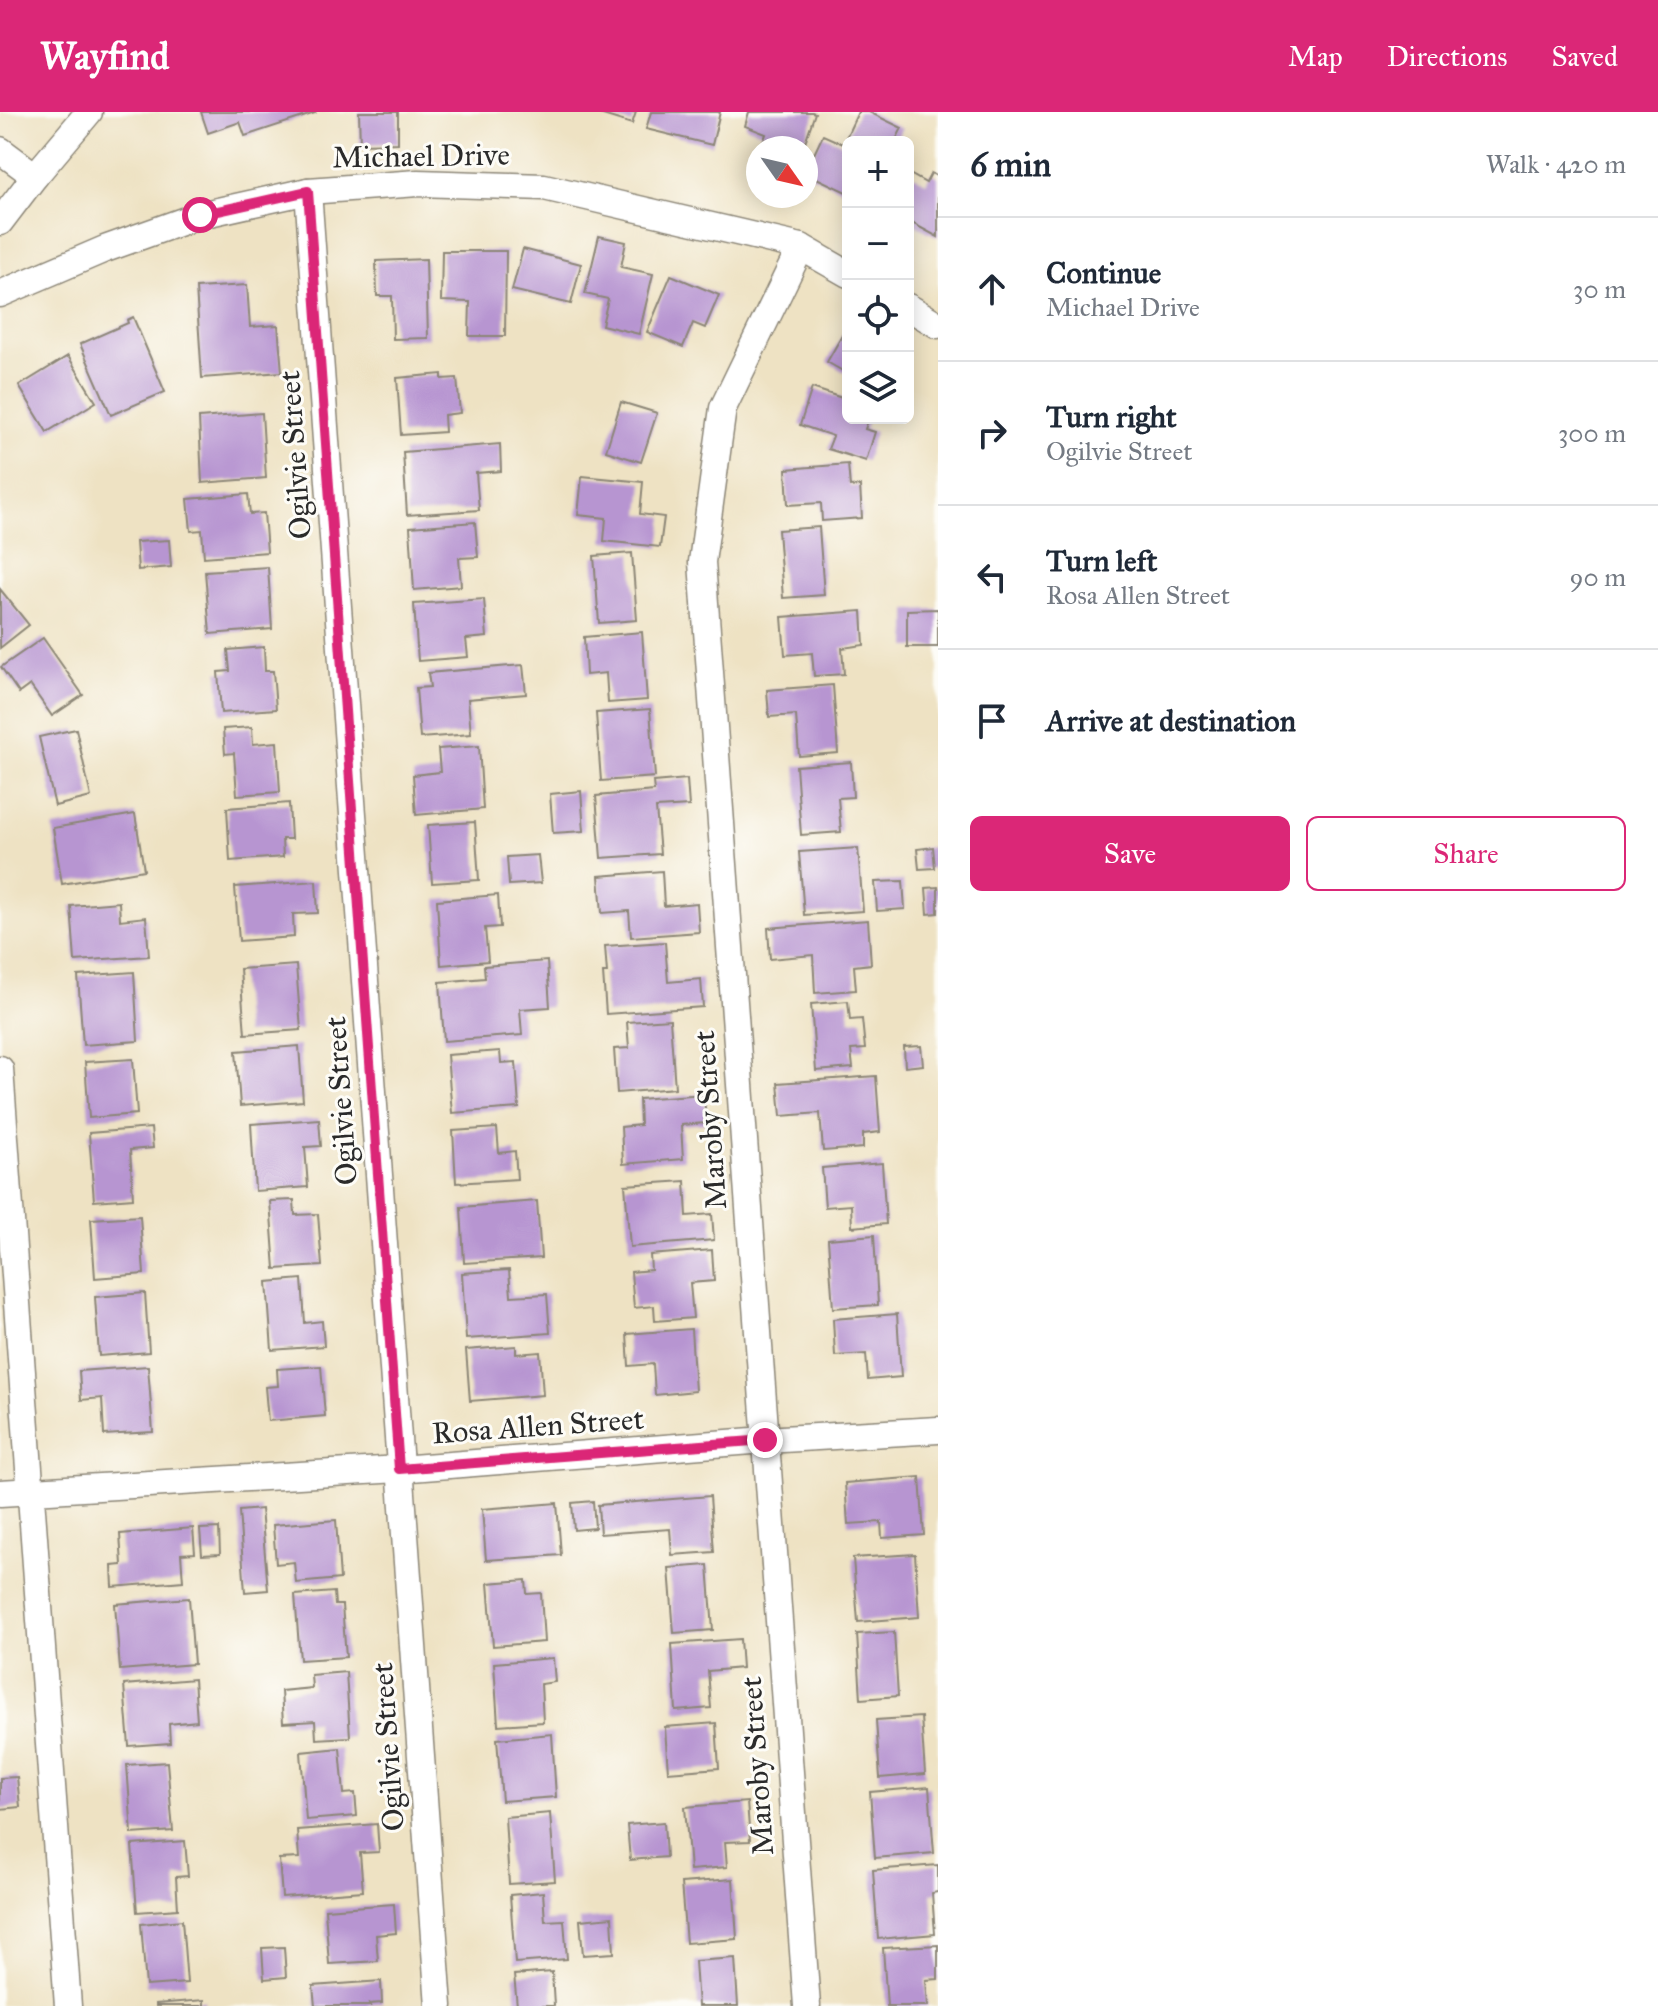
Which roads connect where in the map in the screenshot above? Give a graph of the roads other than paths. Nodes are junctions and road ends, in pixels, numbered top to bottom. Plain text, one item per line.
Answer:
1 (89, 112) edge
2 (0, 150) edge
3 (35, 176) junction
4 (308, 191) junction
5 (0, 222) edge
6 (801, 247) junction
7 (842, 271) edge
8 (0, 294) edge
9 (914, 311) edge
10 (938, 325) edge
11 (0, 1069) edge
12 (938, 1430) edge
13 (765, 1440) junction
14 (399, 1469) junction
15 (29, 1491) junction
16 (0, 1493) edge
17 (68, 2006) edge
18 (439, 2006) edge
19 (807, 2006) edge

1 - 3 street
2 - 3 street
3 - 5 street
4 - 6 street, Michael Drive
4 - 8 street, Michael Drive
4 - 14 street, Ogilvie Street
6 - 7 street, Michael Drive
6 - 13 street, Maroby Street
9 - 10 street
11 - 15 street
12 - 13 street, Rosa Allen Street
13 - 14 street, Rosa Allen Street
13 - 19 street, Maroby Street
14 - 15 street, Rosa Allen Street
14 - 18 street, Ogilvie Street
15 - 16 street, Rosa Allen Street
15 - 17 street

